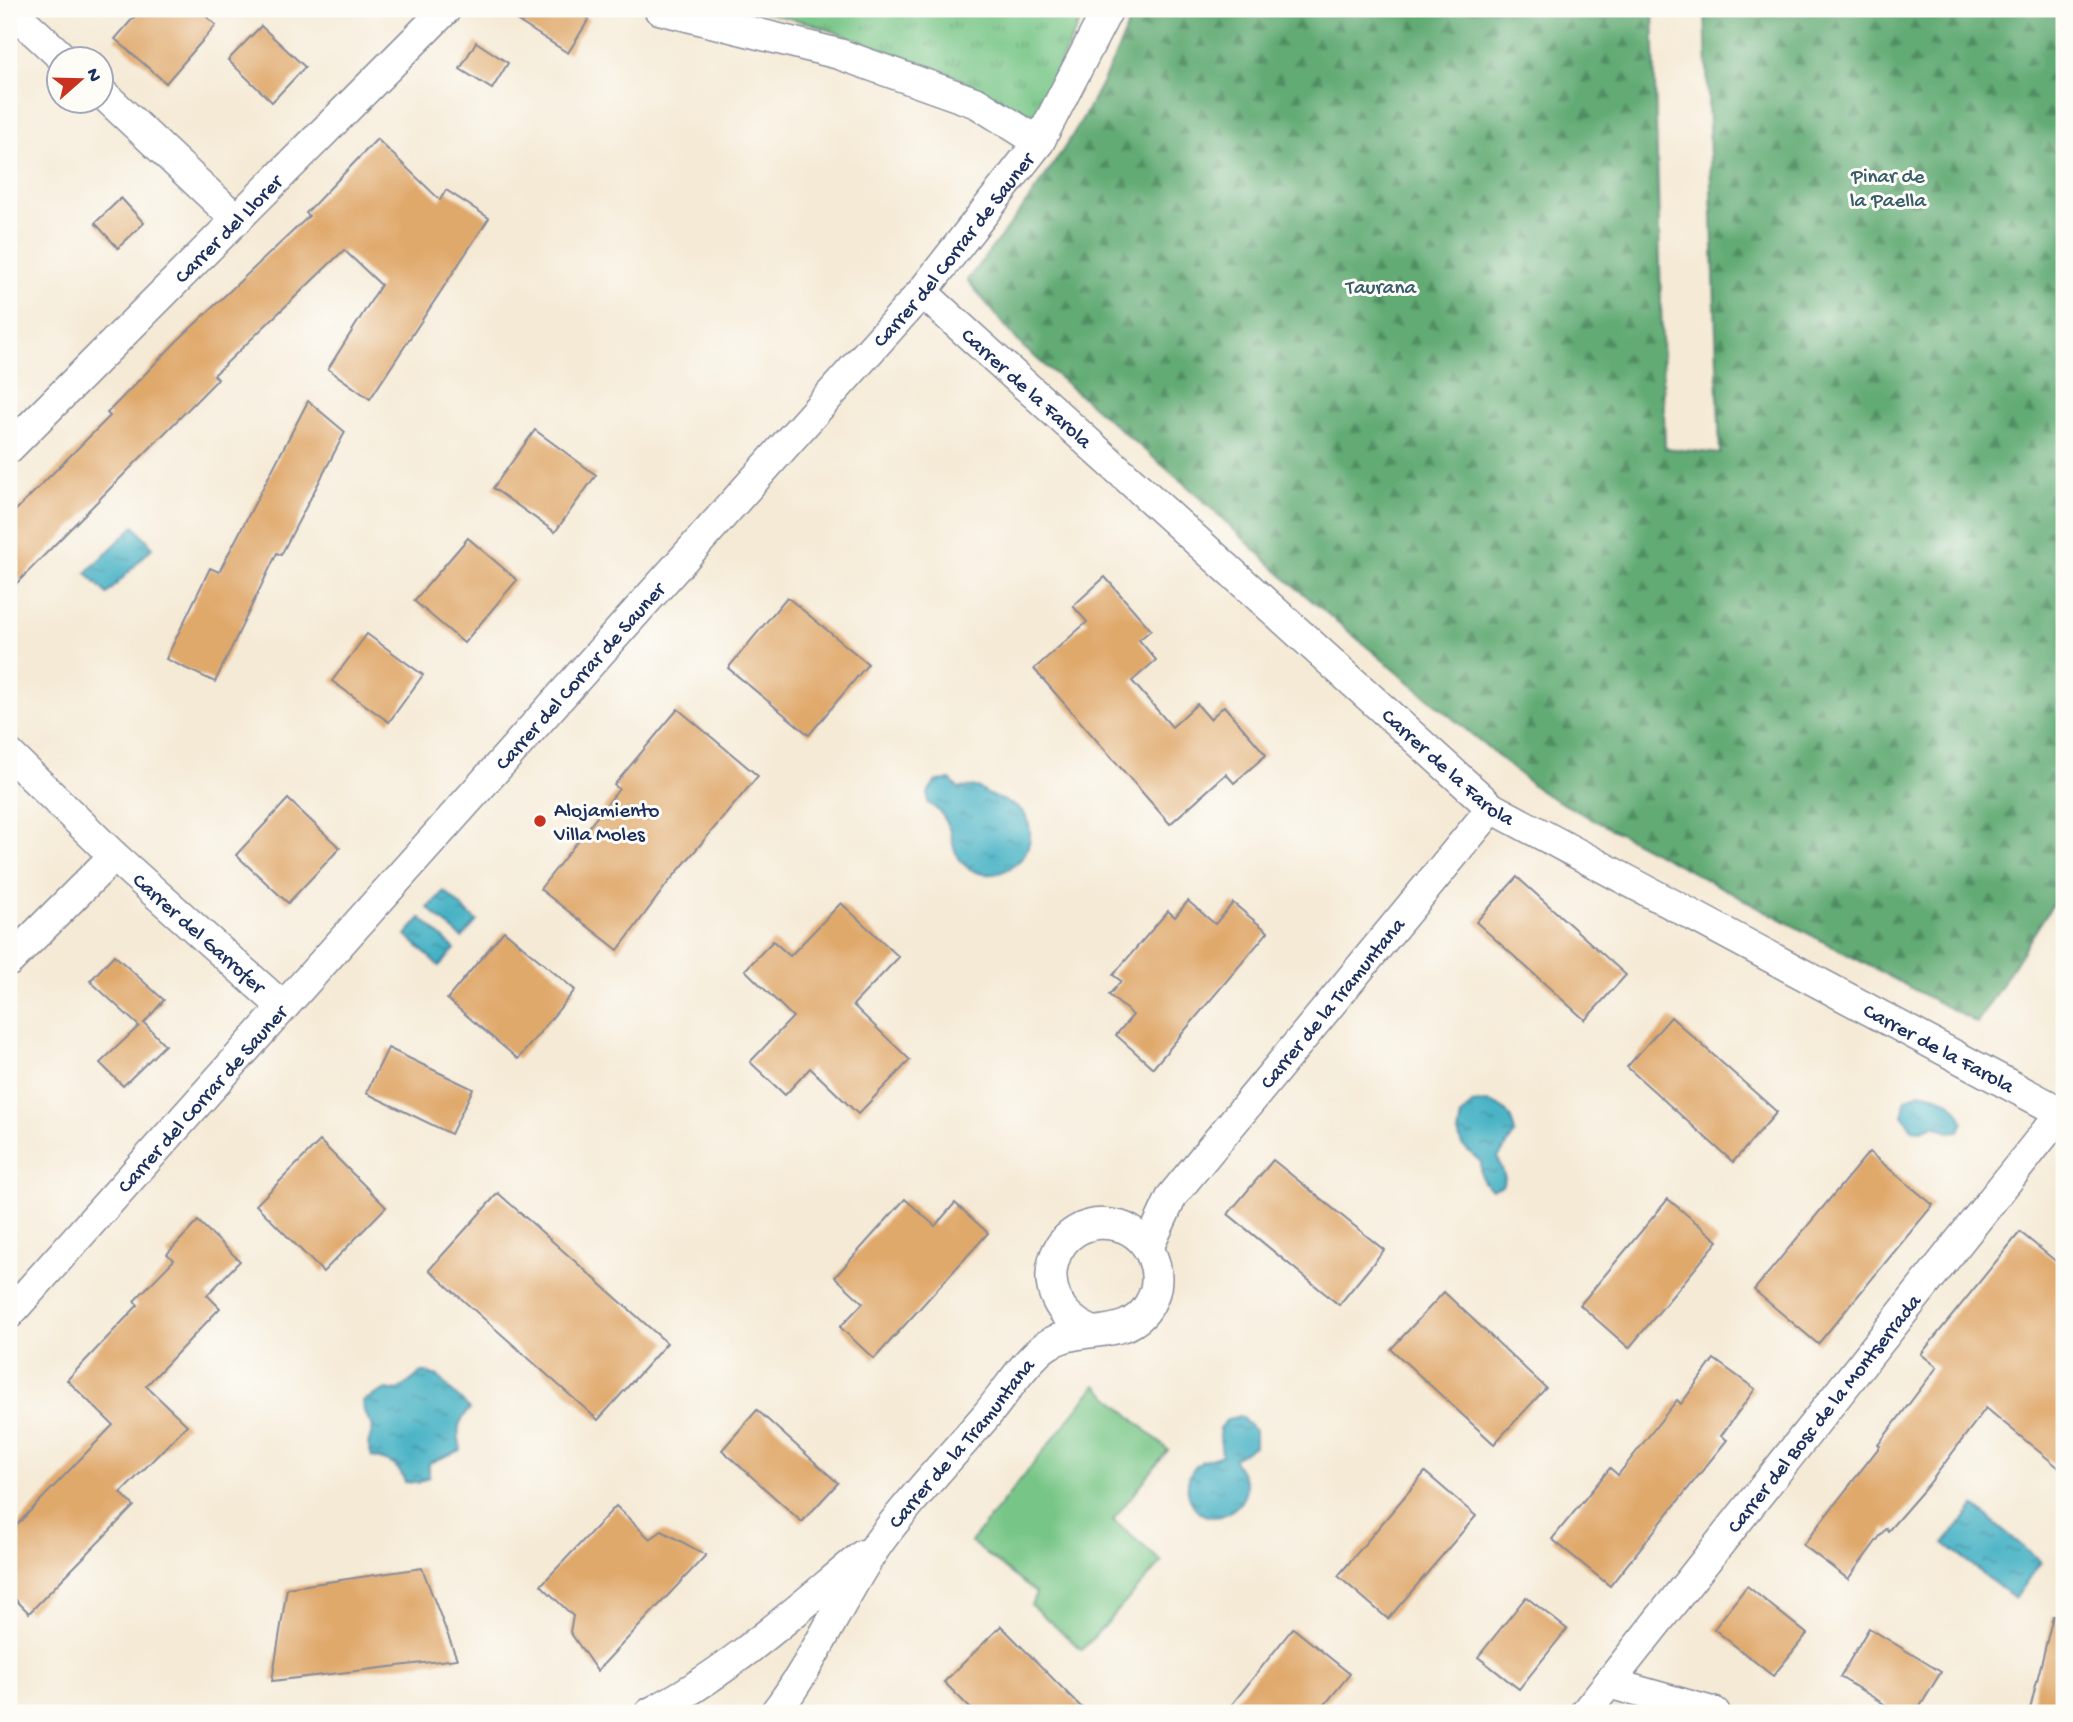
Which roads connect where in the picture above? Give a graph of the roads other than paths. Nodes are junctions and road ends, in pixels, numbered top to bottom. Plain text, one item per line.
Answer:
1 (10, 9) edge
2 (446, 9) edge
3 (659, 9) edge
4 (1108, 9) edge
5 (50, 46) edge
6 (116, 106) edge
7 (1039, 142) junction
8 (237, 220) junction
9 (922, 292) junction
10 (9, 448) edge
11 (9, 754) edge
12 (1492, 808) junction
13 (114, 856) junction
14 (9, 961) edge
15 (283, 1007) junction
16 (2063, 1113) edge
17 (1172, 1196) junction
18 (1121, 1227) junction
19 (1148, 1248) junction
20 (1052, 1295) junction
21 (9, 1314) edge
22 (1089, 1330) junction
23 (1044, 1347) junction
24 (880, 1542) junction
25 (1609, 1683) junction
26 (779, 1711) edge
27 (650, 1713) edge
28 (1586, 1713) edge
29 (1715, 1713) edge

1 - 5 street
2 - 8 street, Carrer del Llorer
3 - 7 street
4 - 7 street, Carrer del Corrar de Sauner
6 - 8 street
7 - 9 street, Carrer del Corrar de Sauner
8 - 10 street, Carrer del Llorer
9 - 12 street, Carrer de la Farola
9 - 15 street, Carrer del Corrar de Sauner
11 - 13 street, Carrer del Garrofer
12 - 16 street, Carrer de la Farola
12 - 17 street, Carrer de la Tramuntana
13 - 14 street, Carrer del Garrofer
13 - 15 street, Carrer del Garrofer
15 - 21 street, Carrer del Corrar de Sauner
16 - 25 street, Carrer del Bosc de la Montserrada
17 - 18 street, Carrer de la Tramuntana
17 - 19 street, Carrer de la Tramuntana
18 - 19 street
18 - 20 street
19 - 22 street
20 - 22 street
20 - 23 street, Carrer de la Tramuntana
22 - 23 street, Carrer de la Tramuntana
23 - 24 street, Carrer de la Tramuntana
24 - 26 street, Carrer de la Tramuntana
24 - 27 street, Carrer de la Tramuntana
25 - 28 street, Carrer del Bosc de la Montserrada
25 - 29 street

